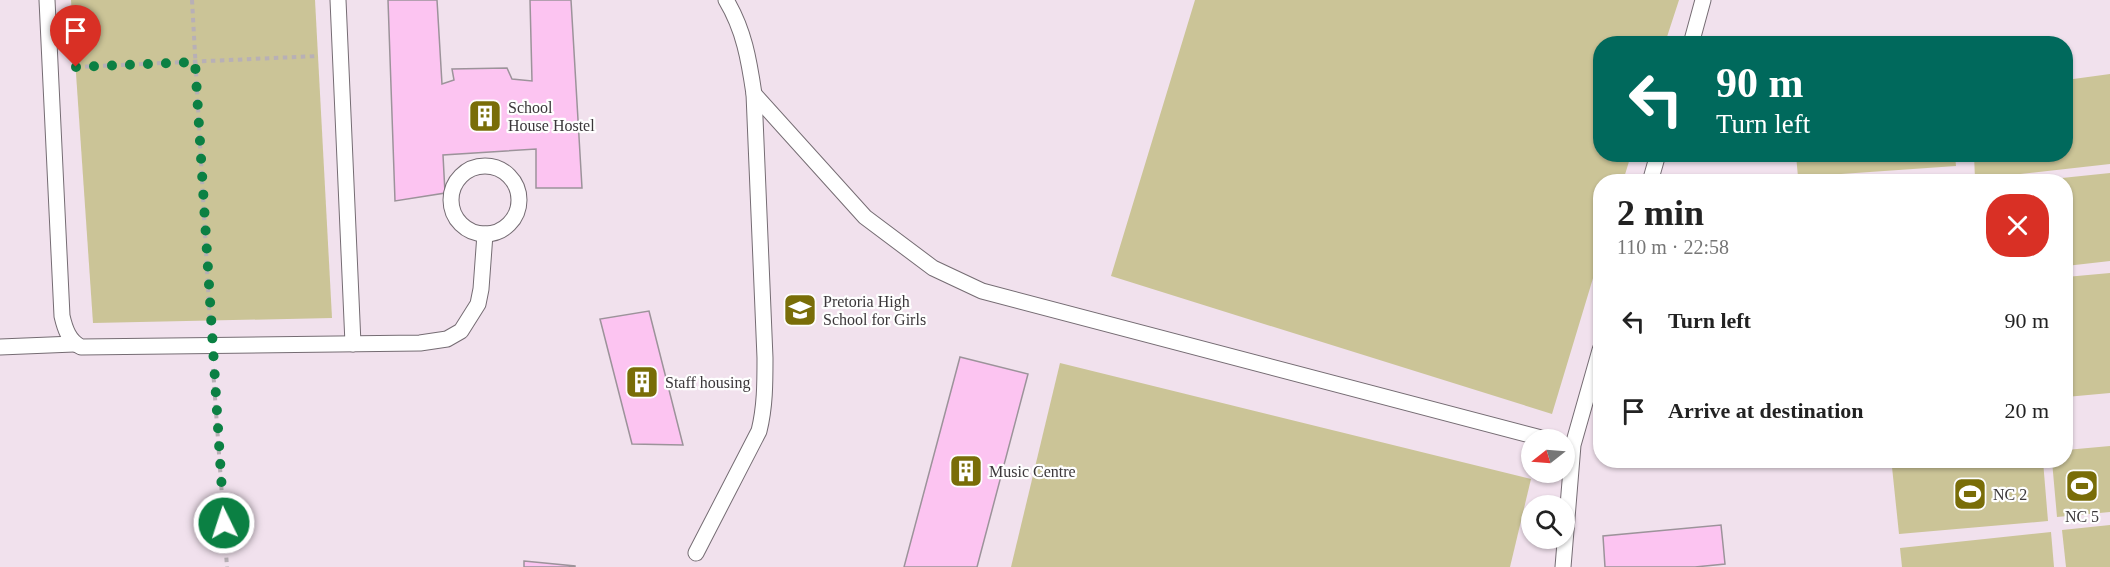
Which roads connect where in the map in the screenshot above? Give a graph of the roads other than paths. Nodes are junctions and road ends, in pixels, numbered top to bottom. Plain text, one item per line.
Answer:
1 (47, 0) edge
2 (338, 0) edge
3 (726, 0) edge
4 (1703, 0) edge
5 (1693, 36) edge
6 (754, 94) junction
7 (485, 234) junction
8 (74, 344) junction
9 (353, 344) junction
10 (0, 347) edge
11 (1593, 371) edge
12 (1574, 429) edge
13 (1521, 433) edge
14 (1567, 483) edge
15 (696, 553) dead end
16 (1563, 567) edge

1 - 8 lane
2 - 9 lane
3 - 6 lane
4 - 5 lane
6 - 13 lane
6 - 15 lane
7 - 7 lane
7 - 9 lane
8 - 9 lane
8 - 10 lane
11 - 12 lane
14 - 16 lane

